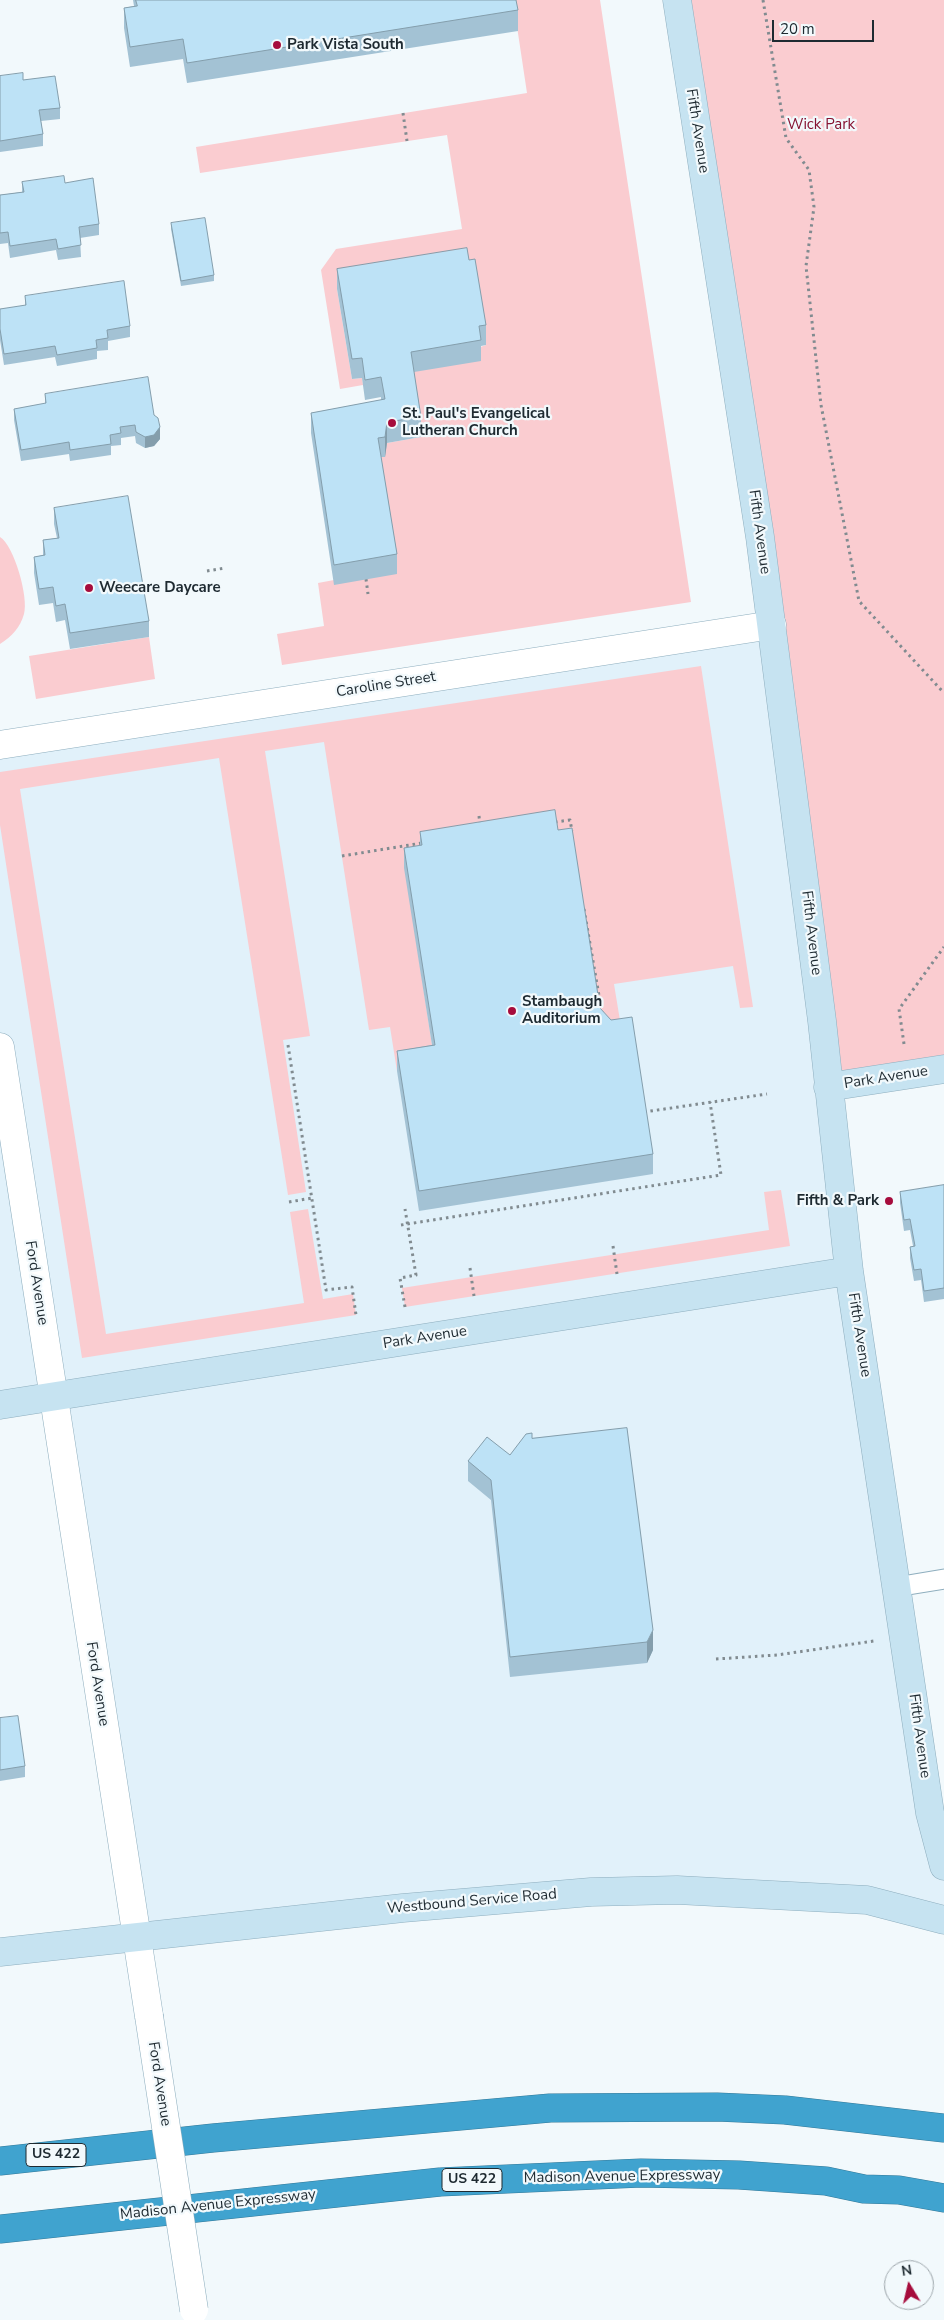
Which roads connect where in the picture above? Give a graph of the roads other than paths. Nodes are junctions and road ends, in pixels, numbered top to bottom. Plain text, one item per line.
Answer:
1 (677, 0) edge
2 (772, 626) junction
3 (0, 745) edge
4 (0, 1047) edge
5 (944, 1069) edge
6 (828, 1087) junction
7 (849, 1271) junction
8 (53, 1397) junction
9 (0, 1405) edge
10 (944, 1579) edge
11 (896, 1587) junction
12 (944, 1866) edge
13 (944, 1920) edge
14 (137, 1937) junction
15 (0, 1952) edge
16 (944, 2128) edge
17 (0, 2161) edge
18 (944, 2198) edge
19 (0, 2229) edge
20 (195, 2315) edge

1 - 2 street, Fifth Avenue
2 - 3 street, Caroline Street
2 - 6 street, Fifth Avenue
4 - 8 street, Ford Avenue
5 - 6 street, Park Avenue
6 - 7 street, Fifth Avenue
7 - 8 street, Park Avenue
7 - 11 street, Fifth Avenue
8 - 9 street, Park Avenue
8 - 14 street, Ford Avenue
10 - 11 lane
11 - 12 street, Fifth Avenue
13 - 14 street, Westbound Service Road
14 - 15 street, Westbound Service Road
14 - 20 street, Ford Avenue, bridge
16 - 17 highway, US 422
18 - 19 highway, Madison Avenue Expressway / US 422

